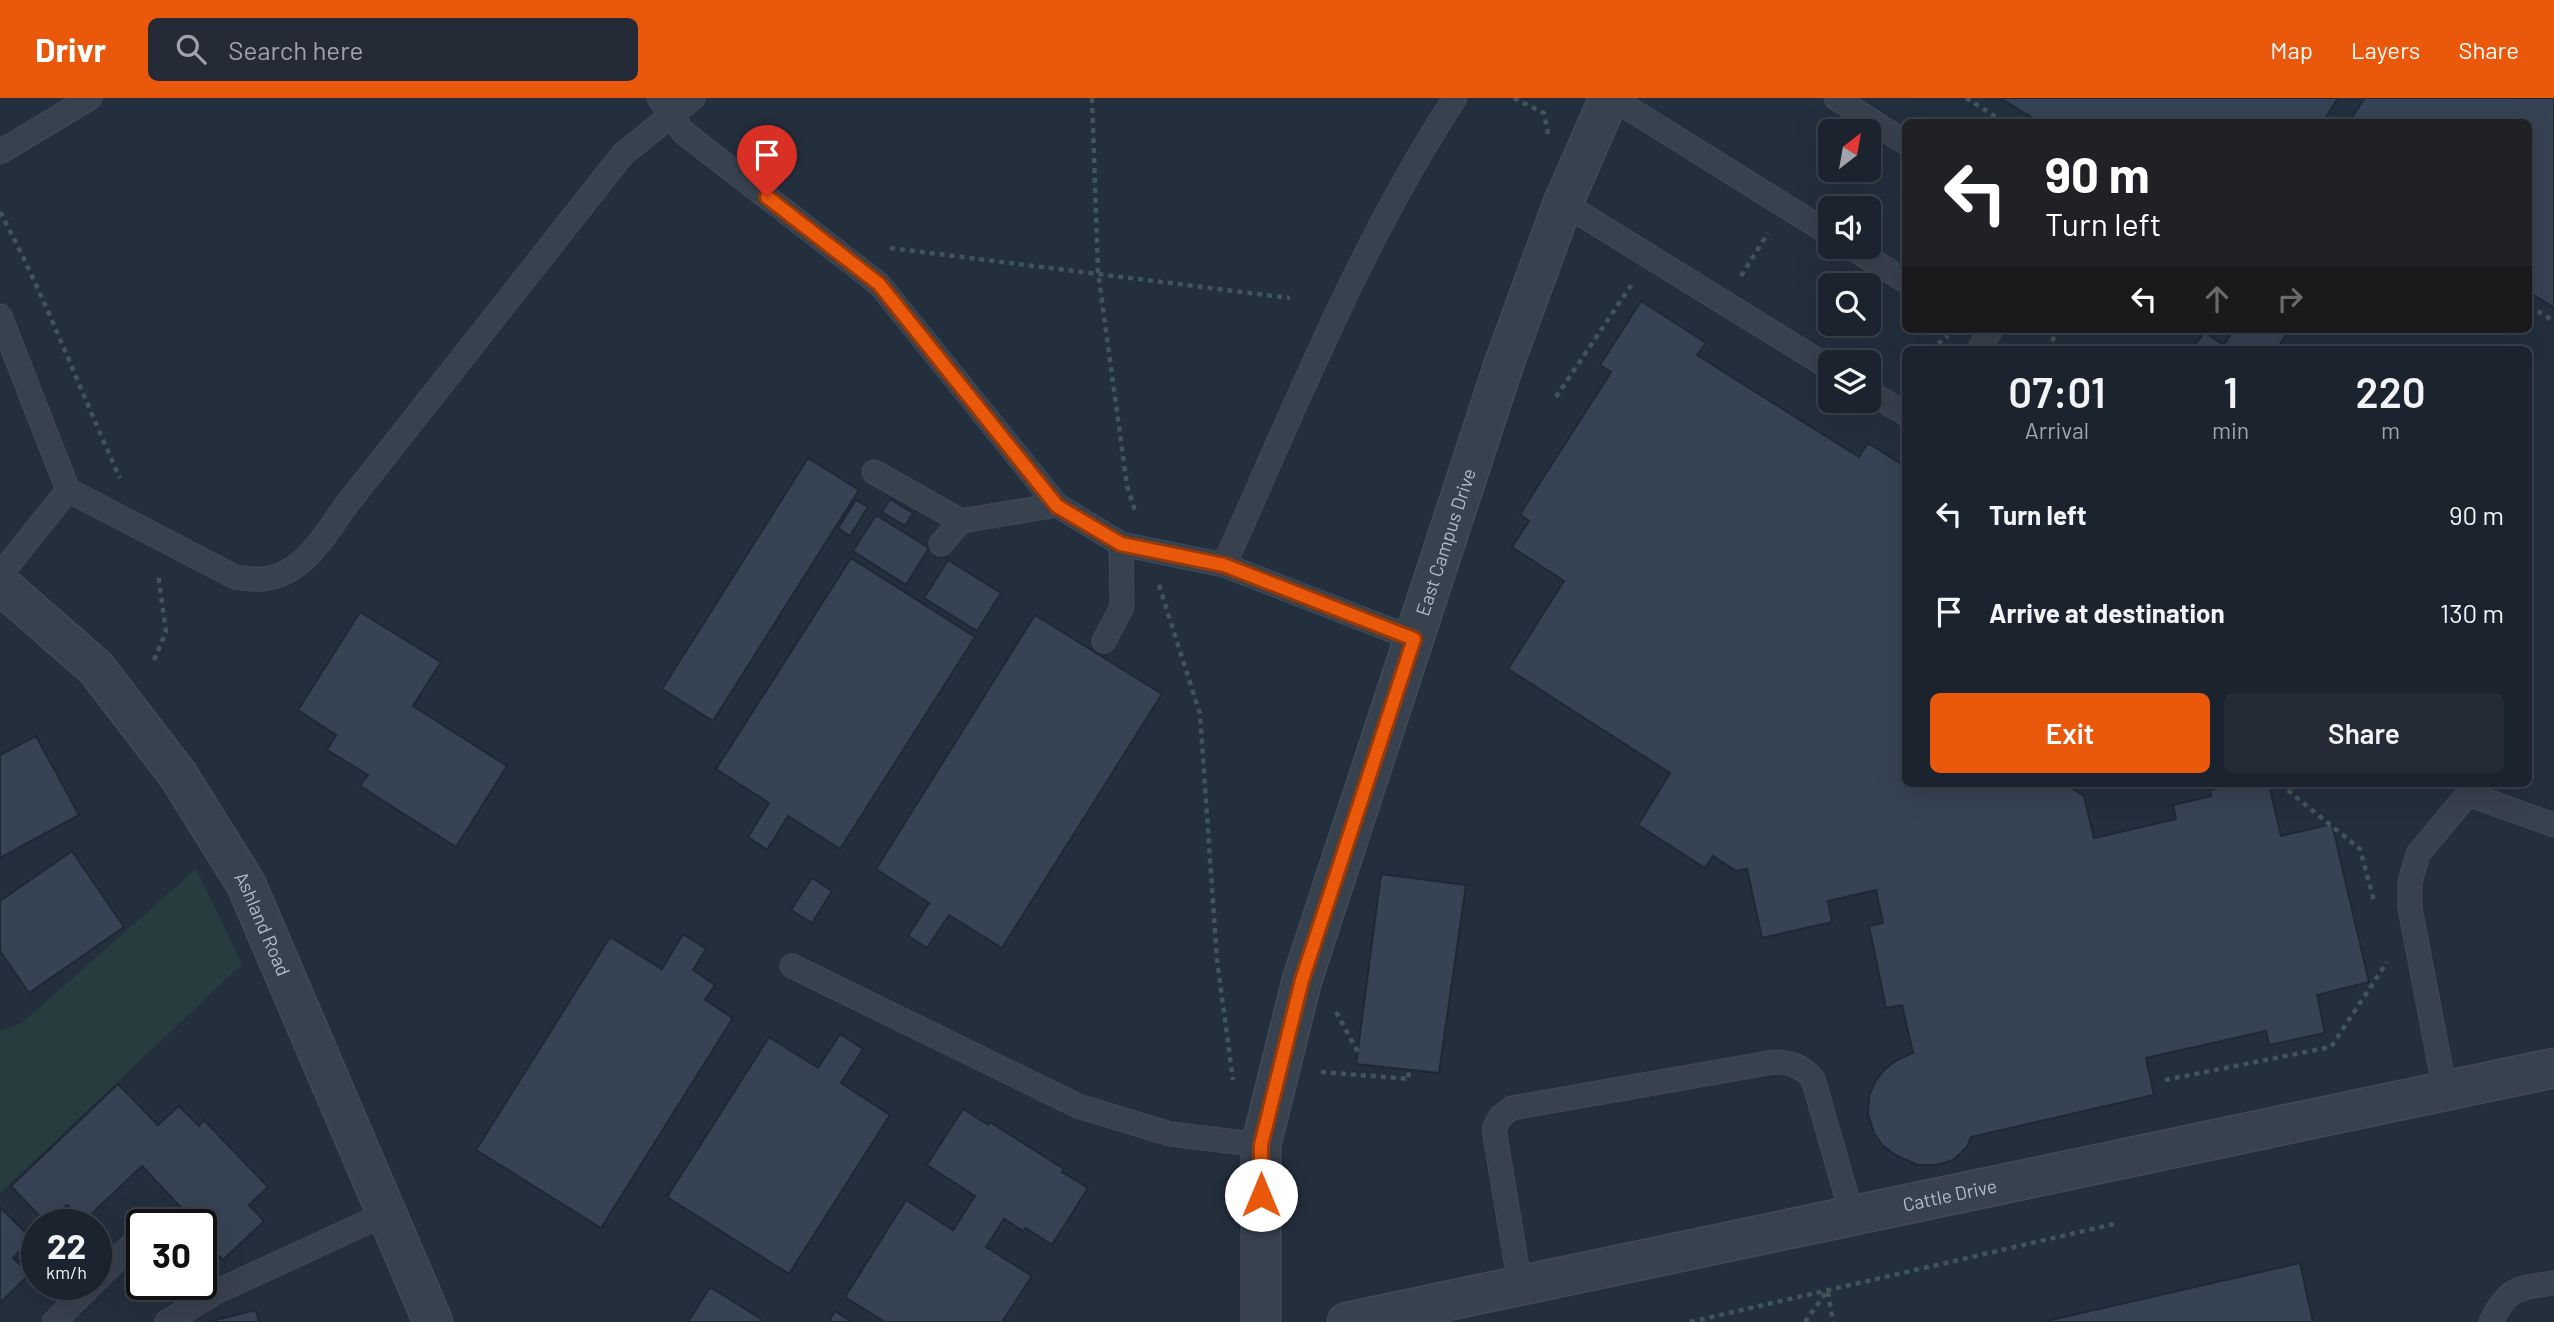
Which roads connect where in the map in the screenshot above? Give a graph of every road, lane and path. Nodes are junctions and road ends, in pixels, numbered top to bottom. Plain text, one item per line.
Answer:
1 (90, 98) edge
2 (693, 98) edge
3 (1091, 98) edge
4 (1455, 98) edge
5 (1514, 98) edge
6 (1836, 98) edge
7 (1966, 98) edge
8 (1603, 100) edge
9 (665, 107) edge
10 (1999, 119) edge
11 (1548, 136) dead end
12 (1902, 140) edge
13 (0, 152) edge
14 (1563, 203) junction
15 (0, 212) edge
16 (1772, 226) dead end
17 (1818, 227) edge
18 (885, 247) dead end
19 (1870, 259) edge
20 (1098, 272) junction
21 (1636, 277) dead end
22 (1902, 279) edge
23 (1735, 285) dead end
24 (1290, 298) dead end
25 (2532, 308) edge
26 (0, 316) edge
27 (2554, 321) edge
28 (1948, 333) edge
29 (1934, 346) edge
30 (1818, 361) edge
31 (1556, 397) dead end
32 (1881, 399) edge
33 (1902, 412) edge
34 (874, 472) dead end
35 (68, 490) junction
36 (1057, 506) junction
37 (961, 521) junction
38 (140, 527) junction
39 (941, 544) dead end
40 (1121, 544) junction
41 (1147, 549) junction
42 (1224, 565) junction
43 (0, 575) edge
44 (0, 584) edge
45 (1414, 639) junction
46 (1104, 641) dead end
47 (154, 660) dead end
48 (2284, 787) edge
49 (2554, 825) edge
50 (2376, 910) dead end
51 (2390, 959) dead end
52 (792, 966) dead end
53 (1334, 1008) dead end
54 (1358, 1052) dead end
55 (2554, 1068) edge
56 (1408, 1069) dead end
57 (1317, 1072) dead end
58 (2165, 1080) dead end
59 (1233, 1082) dead end
60 (2445, 1091) junction
61 (1261, 1145) junction
62 (387, 1213) junction
63 (1852, 1215) junction
64 (2114, 1224) dead end
65 (126, 1251) edge
66 (112, 1264) edge
67 (2554, 1283) edge
68 (1520, 1285) junction
69 (1828, 1291) junction
70 (76, 1300) edge
71 (1360, 1321) edge
72 (54, 1322) edge
73 (167, 1322) edge
74 (433, 1322) edge
75 (1261, 1322) edge
76 (1690, 1322) edge
77 (1805, 1322) edge
78 (1833, 1322) edge
79 (2491, 1322) edge

1 - 13 lane
2 - 9 lane
3 - 20 path
4 - 42 lane
5 - 11 path
6 - 12 lane
7 - 10 path
8 - 14 street, East Campus Drive
8 - 17 lane
9 - 36 lane
9 - 38 lane
14 - 30 lane
14 - 45 street, East Campus Drive
15 - 38 path
16 - 23 path
18 - 20 path
19 - 22 lane
20 - 24 path
20 - 41 path
21 - 31 path
25 - 27 path
26 - 35 lane
28 - 29 path
32 - 33 lane
34 - 37 lane
35 - 38 lane
35 - 43 lane
36 - 37 lane
36 - 40 lane
37 - 39 lane
38 - 47 path
40 - 41 lane
40 - 46 lane
41 - 42 lane
41 - 59 path
42 - 45 lane
44 - 62 street, Ashland Road
45 - 61 street, East Campus Drive
48 - 50 path
49 - 60 lane
51 - 58 path
52 - 61 lane
53 - 54 path
55 - 60 street, Cattle Drive
56 - 57 path
60 - 63 street, Cattle Drive
61 - 75 street, East Campus Drive
62 - 73 lane
62 - 74 street, Ashland Road
63 - 68 street, Cattle Drive
63 - 68 lane
64 - 69 path
65 - 66 lane
67 - 79 lane
68 - 71 street, Cattle Drive
69 - 76 path
69 - 77 path
69 - 78 path
70 - 72 lane

